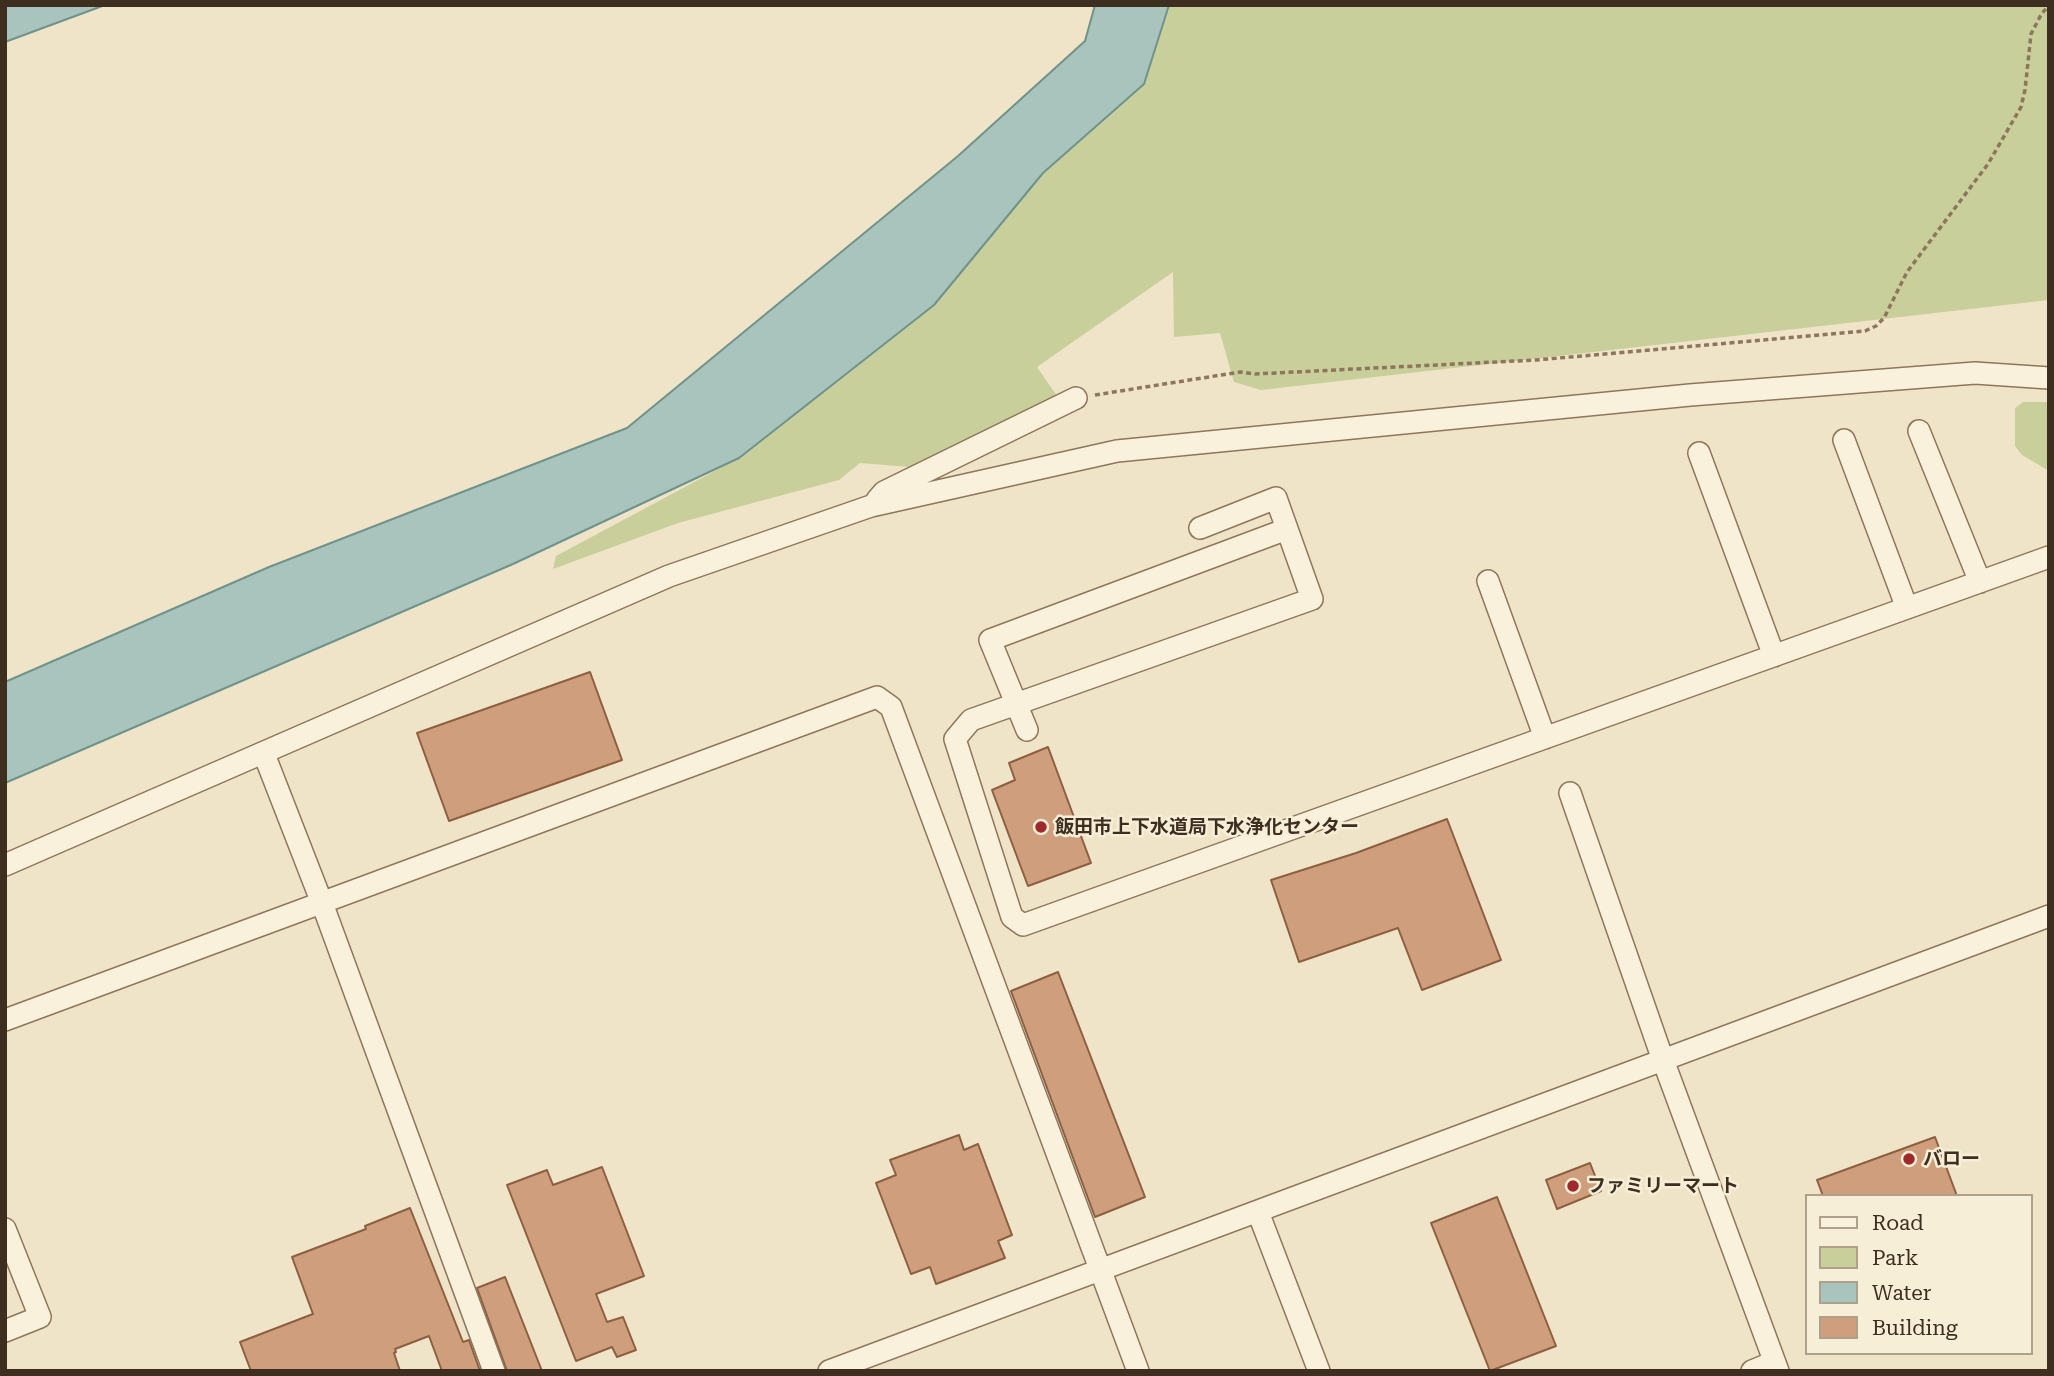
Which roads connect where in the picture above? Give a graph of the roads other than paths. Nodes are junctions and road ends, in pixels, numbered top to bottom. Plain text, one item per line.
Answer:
1 (2049, 378) edge
2 (1076, 398) road end
3 (1919, 430) dead end
4 (1844, 440) dead end
5 (1699, 453) dead end
6 (871, 506) junction
7 (1200, 528) dead end
8 (1287, 528) junction
9 (2049, 557) edge
10 (1488, 581) dead end
11 (1980, 582) junction
12 (1907, 608) junction
13 (1774, 656) junction
14 (1016, 704) junction
15 (1027, 730) dead end
16 (1545, 738) junction
17 (264, 754) junction
18 (1570, 793) dead end
19 (5, 865) edge
20 (322, 903) junction
21 (2049, 916) edge
22 (5, 1020) edge
23 (1663, 1059) junction
24 (1258, 1212) junction
25 (5, 1229) edge
26 (1101, 1270) junction
27 (5, 1331) edge
28 (1776, 1367) edge
29 (494, 1371) edge
30 (829, 1371) edge
31 (1138, 1371) edge
32 (1319, 1371) edge
33 (1752, 1371) edge

1 - 6 street
2 - 6 street
3 - 11 street
4 - 12 street
5 - 13 street
6 - 17 street
7 - 8 street
8 - 14 street
8 - 14 street
9 - 11 street
10 - 16 street
11 - 12 street
12 - 13 street
13 - 16 street
14 - 15 street
14 - 16 street
17 - 19 street
17 - 20 street
18 - 23 street
20 - 22 street
20 - 26 street
20 - 29 street
21 - 23 street
23 - 24 street
23 - 28 street
24 - 26 street
24 - 32 street
25 - 27 street
26 - 30 street
26 - 31 street
28 - 33 street

